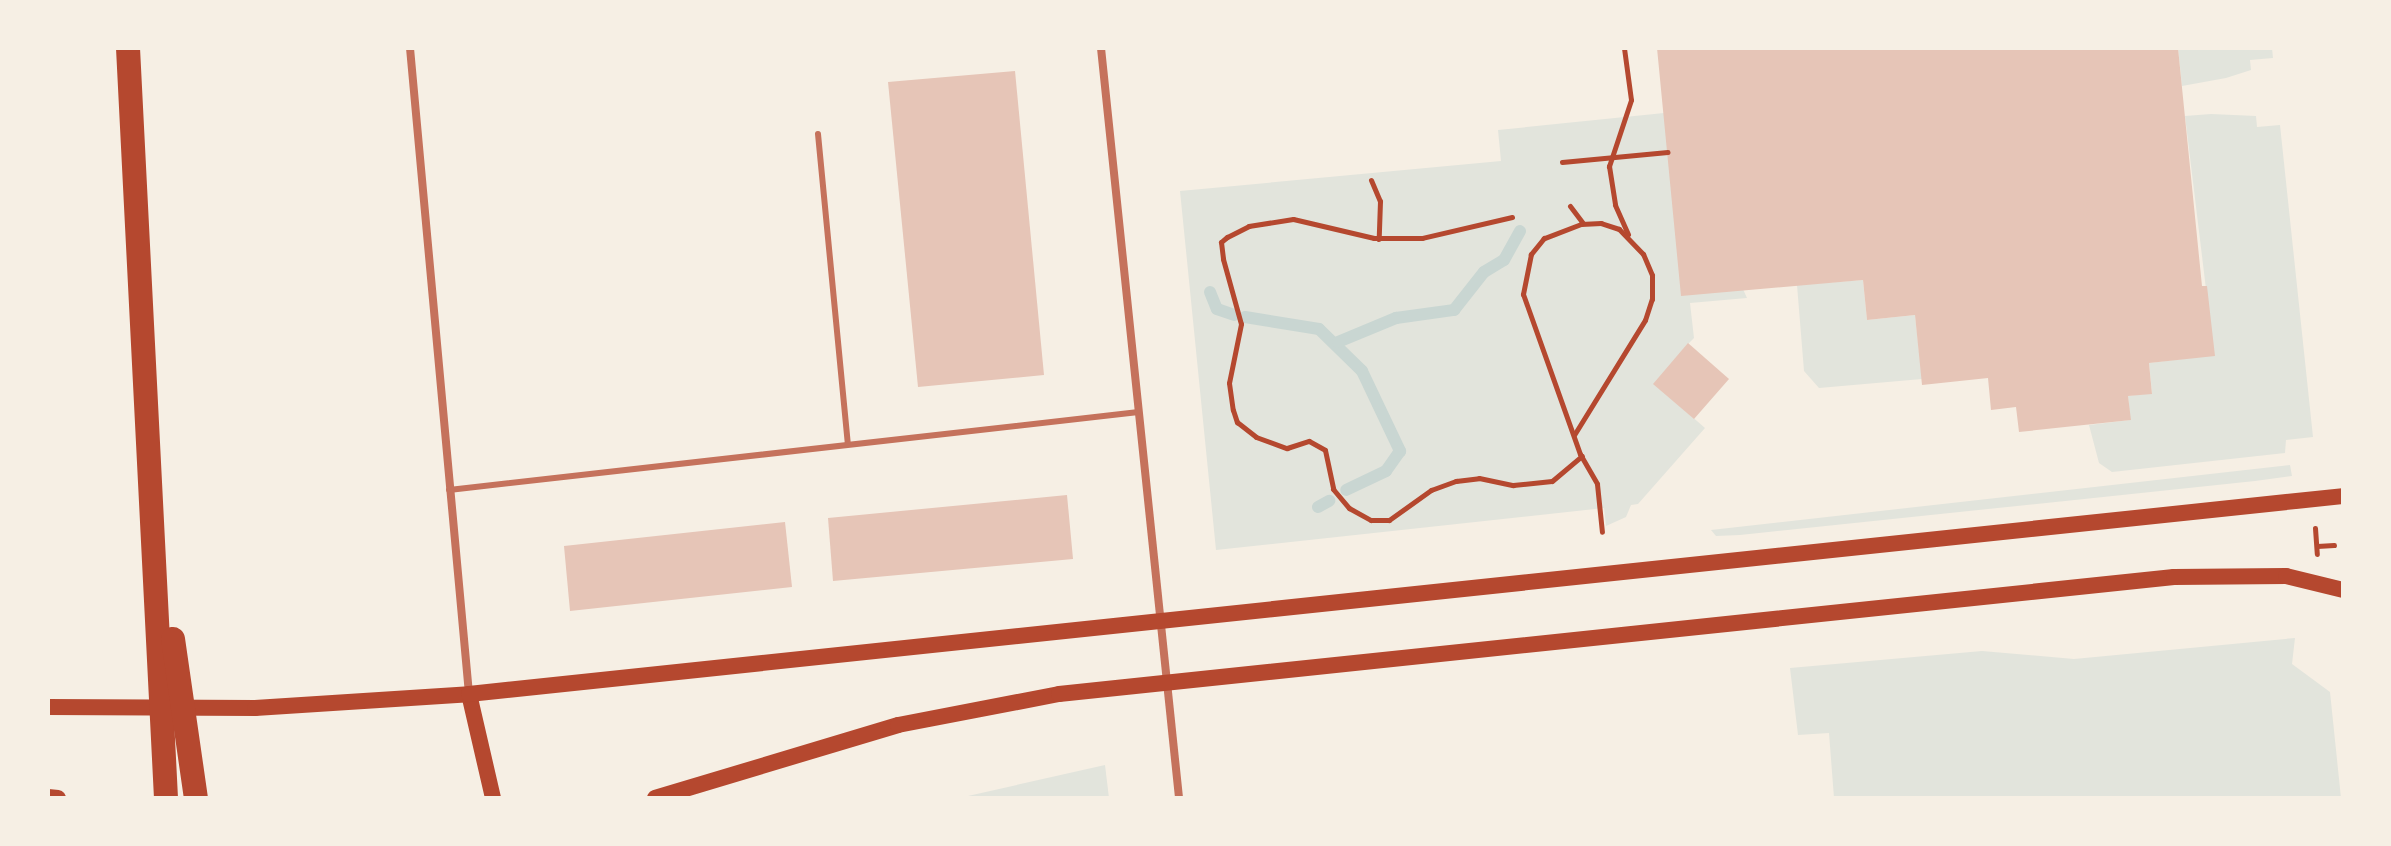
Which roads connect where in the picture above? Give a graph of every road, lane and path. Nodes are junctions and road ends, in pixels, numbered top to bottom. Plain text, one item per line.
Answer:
1 (128, 48) edge
2 (410, 48) edge
3 (1101, 48) edge
4 (1624, 48) edge
5 (818, 134) dead end
6 (1668, 152) dead end
7 (1610, 158) junction
8 (1562, 162) dead end
9 (1371, 180) dead end
10 (1570, 206) dead end
11 (1512, 217) dead end
12 (1584, 224) junction
13 (1631, 238) junction
14 (1379, 239) junction
15 (1139, 412) junction
16 (1574, 435) junction
17 (848, 444) junction
18 (1582, 456) junction
19 (449, 490) junction
20 (2343, 496) edge
21 (154, 510) junction
22 (2314, 519) dead end
23 (1602, 532) dead end
24 (2334, 545) dead end
25 (2317, 546) junction
26 (2317, 554) dead end
27 (2343, 590) edge
28 (1160, 619) junction
29 (1167, 683) junction
30 (469, 694) junction
31 (48, 707) edge
32 (48, 797) edge
33 (58, 798) edge
34 (166, 798) edge
35 (196, 798) edge
36 (493, 798) edge
37 (655, 798) edge
38 (1179, 798) edge

1 - 21 highway
2 - 19 street
3 - 15 street
4 - 7 path
5 - 17 lane
6 - 7 path
7 - 8 path
7 - 13 path
9 - 14 path
10 - 12 path
11 - 14 path
12 - 13 path
12 - 16 path
13 - 16 path
14 - 18 path
15 - 17 lane
15 - 28 street
16 - 18 path
17 - 19 lane
18 - 23 path
19 - 30 street
20 - 28 main road
21 - 34 highway
21 - 35 highway
22 - 25 path
24 - 25 path
25 - 26 path
27 - 29 main road
28 - 29 street
28 - 30 main road
29 - 37 main road
29 - 38 street
30 - 31 main road
30 - 36 main road
32 - 33 main road

